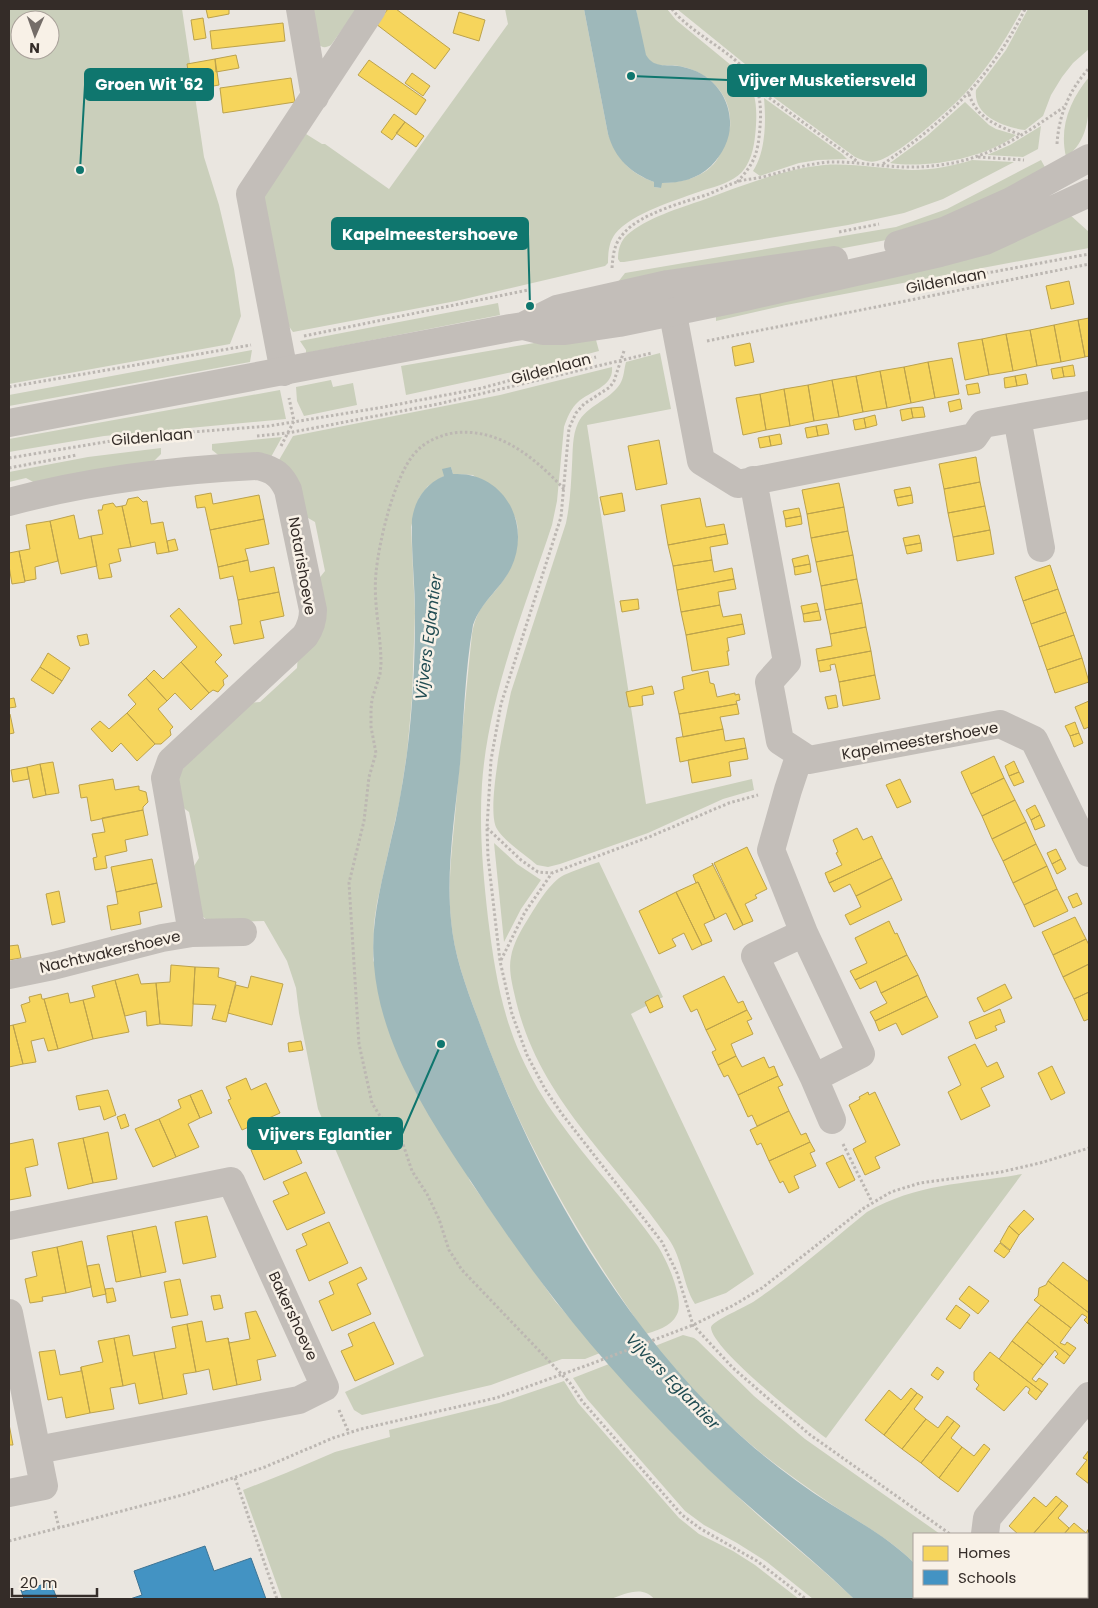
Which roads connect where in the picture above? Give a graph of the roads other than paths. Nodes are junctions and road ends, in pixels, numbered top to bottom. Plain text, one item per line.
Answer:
1 (300, 9) edge
2 (372, 9) edge
3 (315, 97) junction
4 (1089, 158) edge
5 (1089, 193) edge
6 (668, 284) junction
7 (673, 312) junction
8 (524, 326) junction
9 (284, 372) junction
10 (1089, 405) edge
11 (1017, 418) junction
12 (9, 423) edge
13 (753, 480) junction
14 (9, 502) edge
15 (1041, 548) dead end
16 (800, 754) junction
17 (1089, 852) edge
18 (243, 932) dead end
19 (192, 933) junction
20 (804, 933) junction
21 (9, 975) edge
22 (814, 1078) junction
23 (832, 1120) road end
24 (9, 1226) edge
25 (9, 1314) edge
26 (1089, 1396) edge
27 (37, 1450) junction
28 (9, 1493) edge
29 (985, 1533) edge

1 - 3 street
2 - 3 street
3 - 9 street
4 - 6 street, Gildenlaan
5 - 7 street, Gildenlaan
6 - 7 street
6 - 8 street, Gildenlaan
7 - 8 street, Gildenlaan
7 - 13 street
8 - 9 street, Gildenlaan
9 - 12 street, Gildenlaan
10 - 11 street
11 - 13 street
11 - 15 street
13 - 16 street, Kapelmeestershoeve
14 - 19 street, Notarishoeve
16 - 17 street, Kapelmeestershoeve
16 - 20 street
18 - 19 street, Nachtwakershoeve
19 - 21 street, Nachtwakershoeve
20 - 22 street
20 - 22 street
22 - 23 street
24 - 27 street, Bakershoeve
25 - 27 street
26 - 29 street
27 - 28 street

